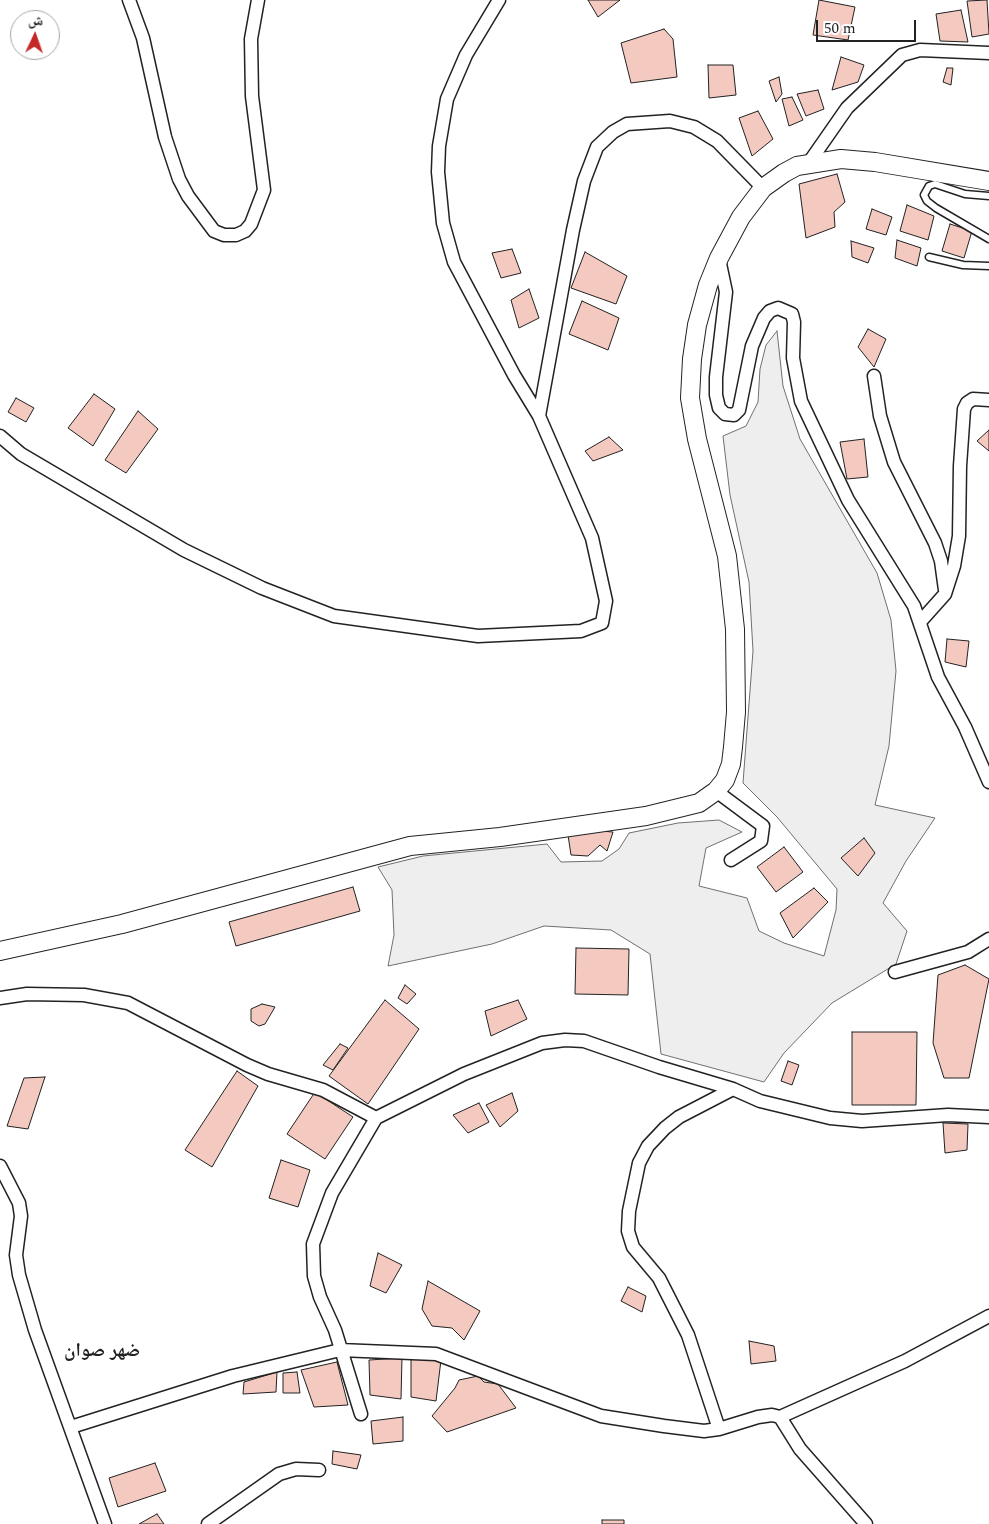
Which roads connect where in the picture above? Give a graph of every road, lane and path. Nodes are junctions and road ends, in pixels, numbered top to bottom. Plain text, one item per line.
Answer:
1 (129, 0) edge
2 (258, 0) edge
3 (499, 0) edge
4 (989, 53) edge
5 (808, 164) junction
6 (989, 181) edge
7 (763, 188) junction
8 (989, 196) edge
9 (989, 239) edge
10 (930, 257) dead end
11 (719, 258) junction
12 (989, 266) edge
13 (874, 376) dead end
14 (989, 400) edge
15 (539, 416) junction
16 (0, 436) edge
17 (945, 594) junction
18 (920, 622) junction
19 (989, 782) edge
20 (716, 791) junction
21 (731, 860) dead end
22 (989, 939) edge
23 (0, 951) edge
24 (895, 972) dead end
25 (0, 998) edge
26 (733, 1089) junction
27 (989, 1117) edge
28 (376, 1118) junction
29 (0, 1166) edge
30 (989, 1316) edge
31 (340, 1350) junction
32 (361, 1414) dead end
33 (780, 1418) junction
34 (71, 1427) junction
35 (719, 1429) junction
36 (319, 1470) dead end
37 (105, 1524) edge
38 (208, 1524) edge
39 (866, 1524) edge

1 - 2 street
3 - 15 street
4 - 5 street
5 - 6 main road
5 - 7 main road
7 - 11 main road
7 - 15 street
8 - 9 lane
10 - 12 lane
11 - 18 street
11 - 20 main road
13 - 17 street
14 - 17 street
15 - 16 street
17 - 18 street
18 - 19 street
20 - 21 street
20 - 23 main road
22 - 24 street
25 - 28 street
26 - 27 street
26 - 28 street
26 - 35 street
28 - 31 street
29 - 34 street
30 - 33 street
31 - 32 street
31 - 34 street
31 - 35 street
33 - 35 street
33 - 39 street
34 - 37 street
36 - 38 street

